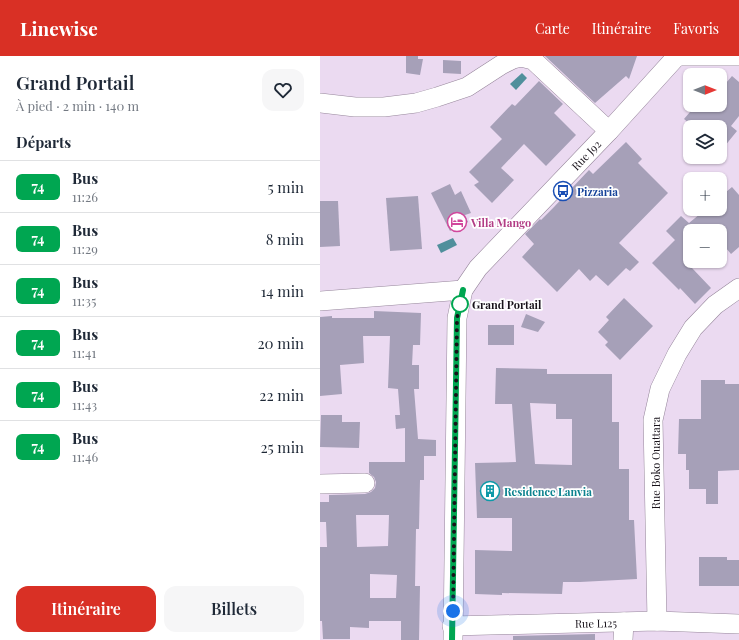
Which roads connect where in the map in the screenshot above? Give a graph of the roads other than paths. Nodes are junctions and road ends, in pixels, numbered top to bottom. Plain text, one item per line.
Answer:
1 (677, 56) edge
2 (739, 56) edge
3 (320, 103) edge
4 (608, 131) junction
5 (739, 288) edge
6 (463, 290) junction
7 (320, 301) edge
8 (365, 483) dead end
9 (320, 484) edge
10 (657, 621) junction
11 (739, 624) edge
12 (623, 631) edge
13 (452, 633) edge

1 - 2 street
1 - 4 street, Rue J92
3 - 4 street
4 - 6 street, Rue J92
5 - 10 street, Rue Boko Ouattara
6 - 7 street
6 - 13 street
8 - 9 street
10 - 11 street, Rue L125
10 - 12 street, Rue L125
12 - 13 street, Rue L125

